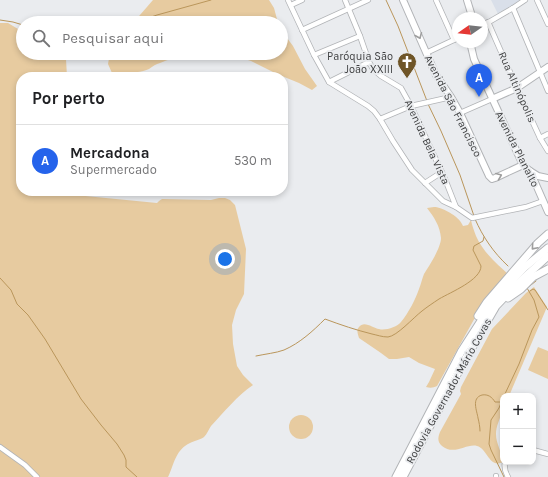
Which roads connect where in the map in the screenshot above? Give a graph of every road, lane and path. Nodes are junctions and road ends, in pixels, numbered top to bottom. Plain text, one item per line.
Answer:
1 (288, 0) edge
2 (302, 0) edge
3 (345, 0) edge
4 (365, 0) edge
5 (404, 0) edge
6 (436, 0) edge
7 (467, 0) edge
8 (525, 0) edge
9 (538, 0) edge
10 (291, 6) junction
11 (348, 8) junction
12 (513, 8) junction
13 (470, 12) edge
14 (488, 22) joint
15 (548, 24) edge
16 (302, 30) junction
17 (452, 31) edge
18 (360, 36) junction
19 (452, 41) edge
20 (472, 48) edge
21 (426, 53) junction
22 (314, 55) junction
23 (369, 62) junction
24 (548, 67) edge
25 (540, 73) junction
26 (329, 82) junction
27 (517, 88) junction
28 (548, 91) edge
29 (451, 97) junction
30 (492, 99) junction
31 (411, 106) junction
32 (460, 113) junction
33 (380, 119) junction
34 (548, 134) edge
35 (540, 138) junction
36 (548, 151) edge
37 (523, 165) junction
38 (530, 171) junction
39 (442, 172) junction
40 (547, 178) edge
41 (535, 182) junction
42 (425, 183) junction
43 (543, 201) junction
44 (456, 207) junction
45 (548, 212) edge
46 (548, 234) edge
47 (548, 248) edge
48 (548, 256) edge
49 (548, 269) edge
50 (527, 270) junction
51 (515, 282) junction
52 (0, 446) edge
53 (536, 451) edge
54 (548, 454) edge
55 (505, 465) edge
56 (37, 477) edge
57 (396, 477) edge
58 (403, 477) edge
59 (508, 477) edge

1 - 10 street
2 - 10 street
3 - 11 street, Avenida Bela Vista
4 - 11 street
5 -> 21 street, Avenida São Francisco
6 - 17 street
7 - 13 street
8 - 12 street
9 - 15 street
10 - 16 street
11 - 16 street
11 - 18 street, Avenida Bela Vista
12 - 14 street
12 - 25 street
14 - 27 street, Rua Altinópolis
16 - 22 street
18 - 22 street
18 - 23 street, Avenida Bela Vista
19 - 21 street
20 - 30 street, Avenida Planalto
21 - 29 street, Avenida São Francisco
22 - 26 street
23 - 26 street
23 - 31 street, Avenida Bela Vista
24 - 25 street
25 - 27 street
25 - 28 street
26 - 33 street
27 - 30 street
27 - 35 street, Rua Altinópolis
29 - 31 street
29 - 32 street, Avenida São Francisco
30 - 32 street
30 - 37 street, Avenida Planalto
31 - 33 street
31 - 39 street, Avenida Bela Vista
32 -> 37 street, Avenida São Francisco
33 - 42 street
34 - 35 street
35 - 36 street, Rua Altinópolis
37 - 38 street, Avenida Planalto
38 - 40 street
38 - 41 street, Avenida Planalto
39 - 42 street
39 - 44 street, Avenida Bela Vista
40 - 41 street
41 - 43 street, Avenida Planalto
42 - 44 street
43 - 44 street
43 - 45 street, Avenida Planalto
46 -> 50 main road
47 - 50 main road, Rodovia Governador Mário Covas
48 - 50 main road, Rodovia Governador Mário Covas
49 - 50 main road
50 - 51 main road, Rodovia Governador Mário Covas
50 - 51 main road
51 - 57 main road, Rodovia Governador Mário Covas
51 - 58 main road, Rodovia Governador Mário Covas
52 - 56 street
53 - 54 street
55 - 59 street

